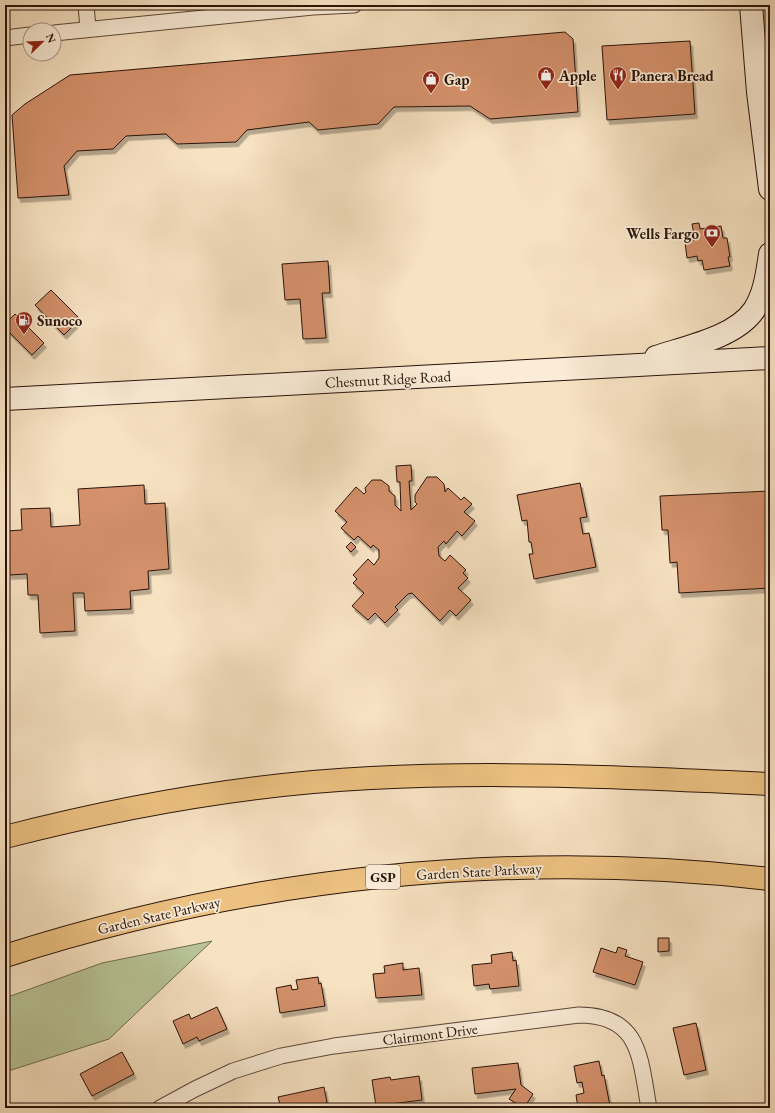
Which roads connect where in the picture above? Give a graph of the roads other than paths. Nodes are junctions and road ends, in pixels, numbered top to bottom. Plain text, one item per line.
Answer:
1 (86, 5) edge
2 (354, 5) edge
3 (751, 5) edge
4 (88, 29) junction
5 (62, 32) edge
6 (22, 36) edge
7 (5, 38) edge
8 (758, 92) junction
9 (770, 133) edge
10 (770, 189) edge
11 (770, 254) edge
12 (770, 358) edge
13 (634, 365) junction
14 (5, 399) edge
15 (770, 784) edge
16 (5, 837) edge
17 (770, 879) edge
18 (5, 956) edge
19 (160, 1108) edge
20 (649, 1108) edge

1 - 4 street
2 - 4 street
3 - 8 main road
4 - 5 street
6 - 7 street
8 - 9 main road
8 - 10 main road
11 - 13 main road
12 - 13 main road, Chestnut Ridge Road
13 - 14 main road, Chestnut Ridge Road
15 - 16 highway
17 - 18 highway, Garden State Parkway / GSP
19 - 20 street, Clairmont Drive

